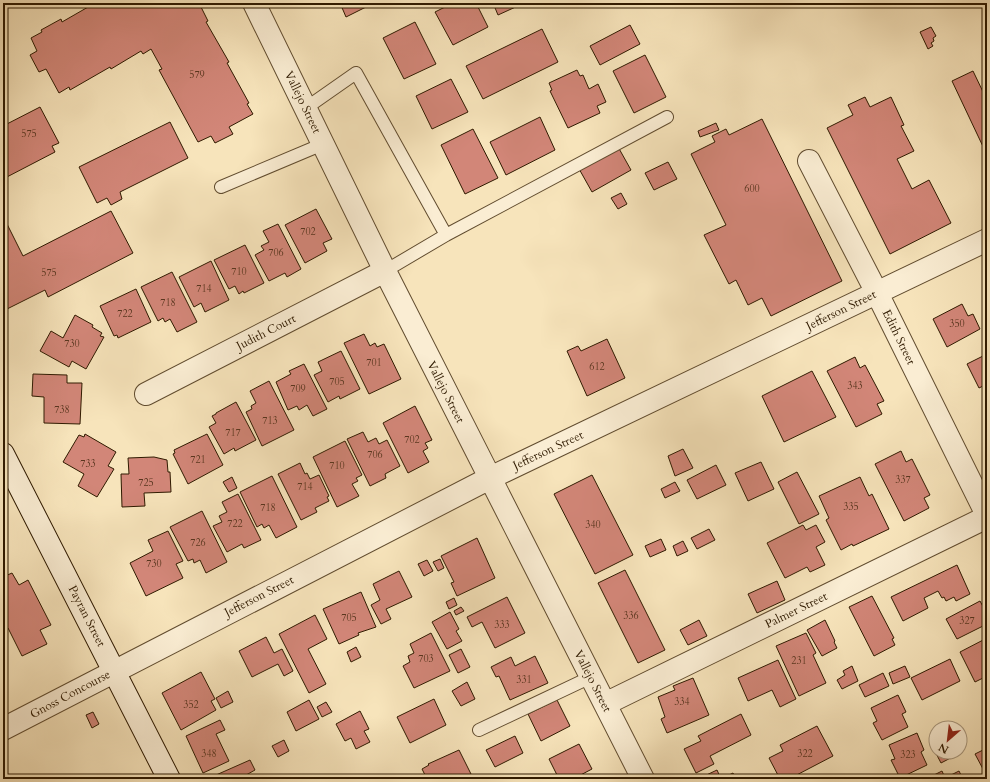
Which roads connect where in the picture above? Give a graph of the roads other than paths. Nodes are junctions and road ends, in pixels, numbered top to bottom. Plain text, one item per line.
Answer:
1 (254, 3) edge
2 (306, 108) junction
3 (667, 117) dead end
4 (323, 144) junction
5 (809, 161) dead end
6 (221, 186) dead end
7 (446, 235) junction
8 (987, 240) edge
9 (385, 271) junction
10 (877, 293) junction
11 (146, 394) dead end
12 (3, 454) edge
13 (8, 478) edge
14 (490, 478) junction
15 (987, 516) edge
16 (115, 670) junction
17 (591, 677) junction
18 (605, 704) junction
19 (3, 729) edge
20 (479, 730) dead end
21 (168, 779) edge
22 (643, 779) edge

1 - 2 street, Vallejo Street
2 - 4 street, Vallejo Street
2 - 7 lane
3 - 7 lane
4 - 6 lane
4 - 9 street, Vallejo Street
5 - 10 street, Edith Street
7 - 9 lane
8 - 10 street, Jefferson Street
9 - 11 street, Judith Court
9 - 14 street, Vallejo Street
10 - 14 street, Jefferson Street
10 - 15 street, Edith Street
12 - 13 street, Payran Street
13 - 16 street, Payran Street
14 - 16 street, Jefferson Street
14 - 17 street, Vallejo Street
15 - 18 street, Palmer Street
16 - 19 street, Gnoss Concourse
16 - 21 street, Payran Street
17 - 18 street, Vallejo Street
17 - 20 lane
18 - 22 street, Vallejo Street

